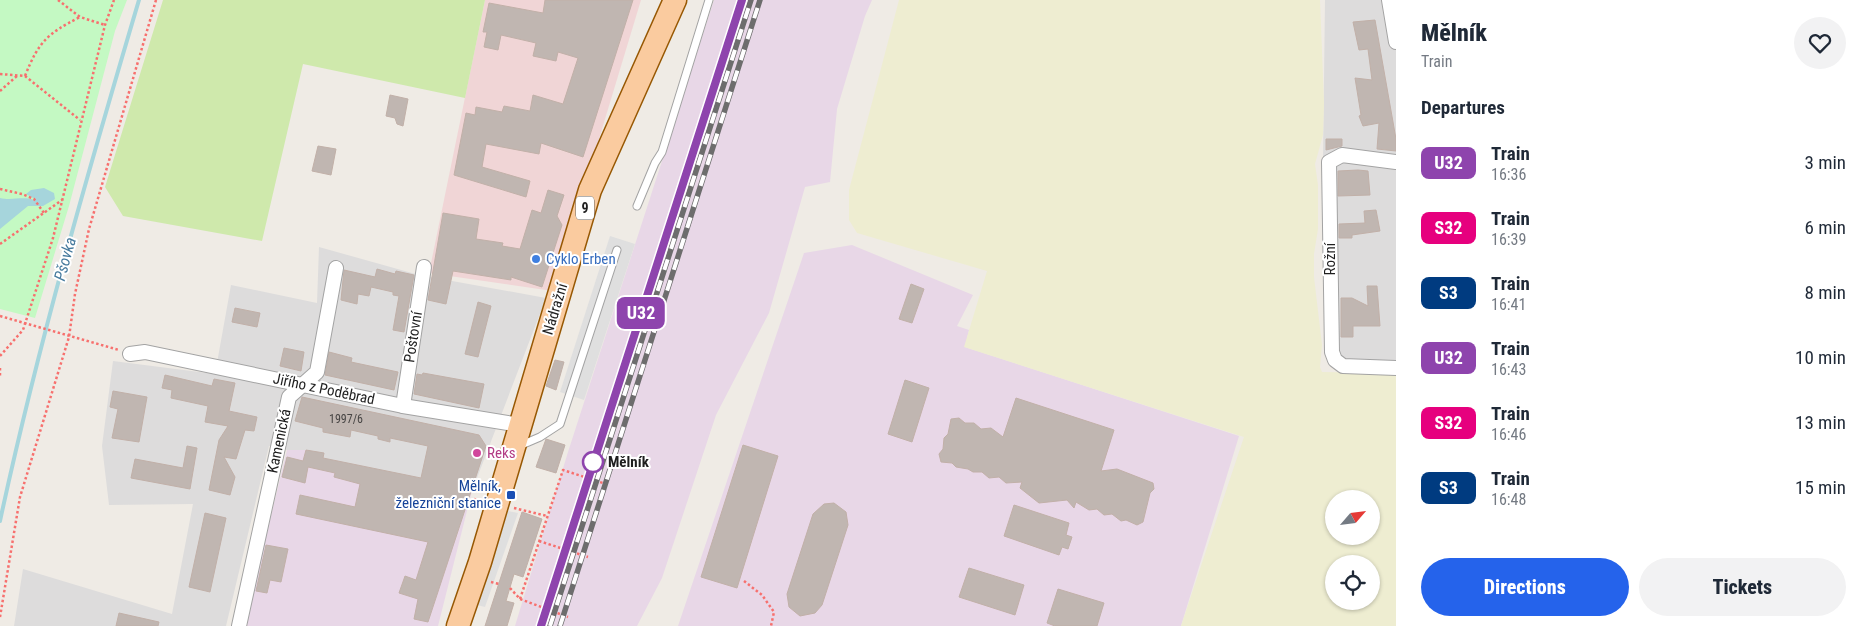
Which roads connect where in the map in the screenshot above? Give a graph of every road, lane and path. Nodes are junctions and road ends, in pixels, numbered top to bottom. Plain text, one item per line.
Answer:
1 (58, 0) edge
2 (114, 0) edge
3 (156, 0) edge
4 (675, 0) edge
5 (709, 0) edge
6 (1389, 0) edge
7 (80, 17) junction
8 (105, 26) junction
9 (1396, 42) edge
10 (0, 74) edge
11 (18, 75) junction
12 (25, 76) junction
13 (0, 91) edge
14 (81, 120) junction
15 (1396, 162) edge
16 (0, 189) edge
17 (63, 199) junction
18 (637, 206) dead end
19 (44, 213) junction
20 (0, 244) edge
21 (617, 250) dead end
22 (336, 268) dead end
23 (424, 268) dead end
24 (0, 316) edge
25 (25, 324) junction
26 (70, 336) junction
27 (130, 354) joint
28 (0, 356) edge
29 (0, 368) edge
30 (1396, 368) edge
31 (0, 377) edge
32 (304, 384) junction
33 (403, 406) junction
34 (520, 426) junction
35 (513, 448) junction
36 (609, 485) dead end
37 (507, 507) dead end
38 (547, 516) junction
39 (539, 541) junction
40 (588, 557) dead end
41 (744, 581) dead end
42 (510, 588) dead end
43 (520, 599) junction
44 (0, 617) edge
45 (568, 617) dead end
46 (238, 626) edge
47 (458, 626) edge
48 (771, 626) edge

1 - 7 path
2 - 8 path
3 - 26 path
4 - 34 main road, Nádražní / 9
5 - 18 lane
6 - 9 street
7 - 8 path
7 - 12 path
8 - 14 path
10 - 11 path
11 - 12 path
11 - 13 path
12 - 14 path
14 - 17 path
15 - 30 street, Rožní
16 - 19 path
17 - 19 path
17 - 25 path
19 - 20 path
21 - 35 lane
22 - 32 street, Kamenická
23 - 33 street, Poštovní
24 - 25 path
25 - 26 path
25 - 28 path
26 - 27 path
26 - 44 path
27 - 32 street, Jiřího z Poděbrad
29 - 31 path
32 - 33 street, Jiřího z Poděbrad
32 - 46 street, Kamenická
33 - 34 street, Jiřího z Poděbrad
34 - 35 main road, Nádražní / 9
35 - 47 main road, Nádražní / 9
36 - 38 path
37 - 38 path
38 - 39 path
39 - 40 path
39 - 43 path
41 - 48 path
42 - 43 path
43 - 45 path

